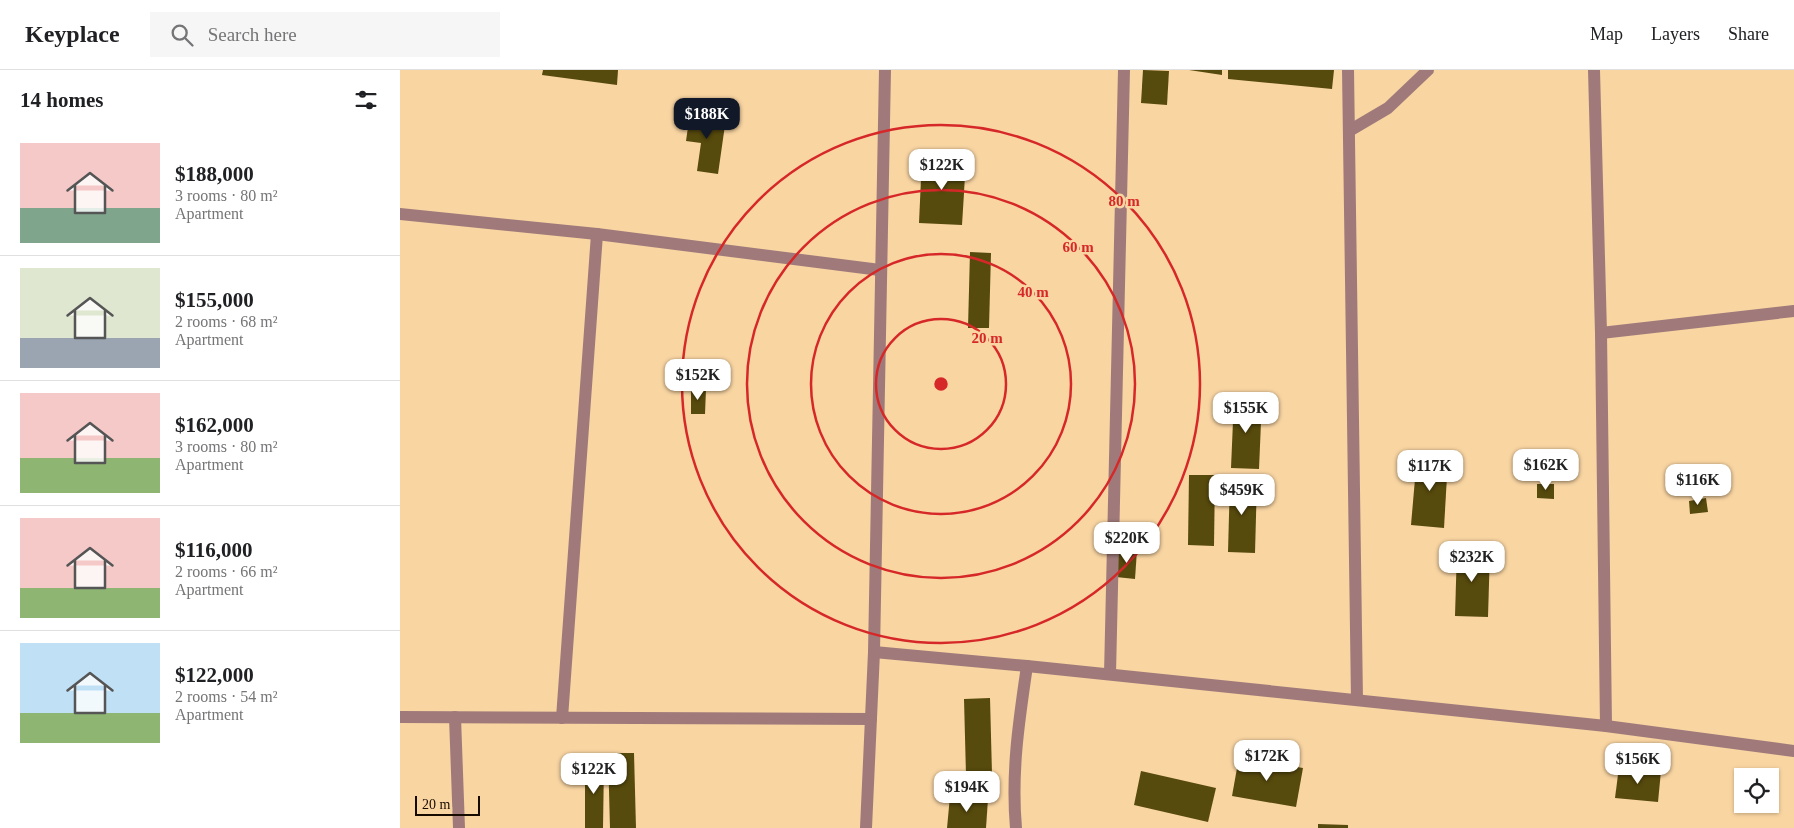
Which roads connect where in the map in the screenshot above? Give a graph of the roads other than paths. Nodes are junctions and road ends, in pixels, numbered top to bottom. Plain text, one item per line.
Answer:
1 (885, 70) edge
2 (1124, 70) edge
3 (1348, 70) edge
4 (1428, 70) edge
5 (1594, 70) edge
6 (1349, 131) junction
7 (400, 214) edge
8 (597, 234) junction
9 (880, 270) junction
10 (1794, 311) edge
11 (1601, 333) junction
12 (874, 652) junction
13 (1027, 666) junction
14 (1110, 674) junction
15 (1357, 700) junction
16 (400, 717) edge
17 (454, 717) junction
18 (562, 718) junction
19 (871, 720) junction
20 (1606, 726) junction
21 (1794, 751) edge
22 (459, 828) edge
23 (866, 828) edge
24 (1016, 828) edge

1 - 9 street
2 - 14 street
3 - 6 street
4 - 6 street
5 - 11 street
6 - 15 street
7 - 8 street
8 - 9 street
8 - 18 street
9 - 12 street
10 - 11 street
11 - 20 street
12 - 13 street
12 - 19 street
13 - 14 street
13 - 24 street
14 - 15 street
15 - 20 street
16 - 17 street
17 - 18 street
17 - 22 street
18 - 19 street
19 - 23 street
20 - 21 street

